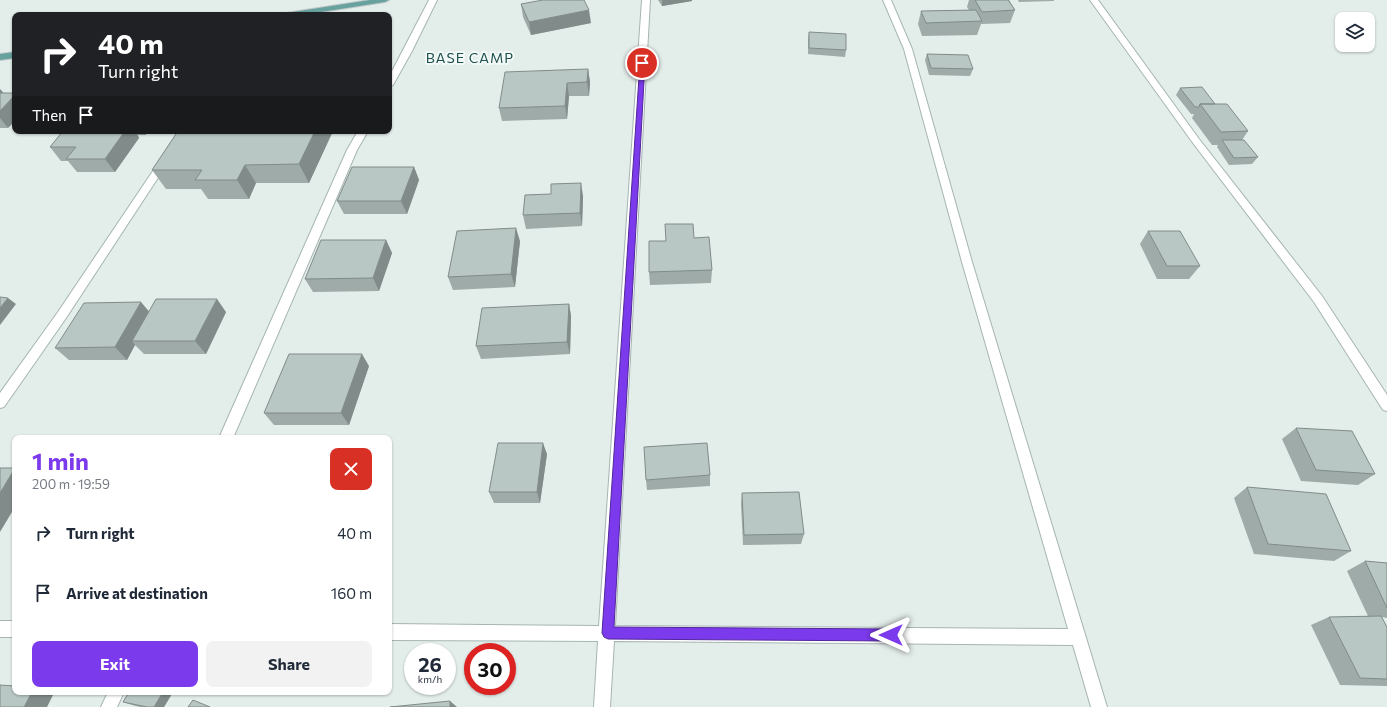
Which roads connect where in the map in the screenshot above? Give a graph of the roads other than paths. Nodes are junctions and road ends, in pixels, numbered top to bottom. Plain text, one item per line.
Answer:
1 (385, 0) edge
2 (433, 0) edge
3 (646, 0) edge
4 (887, 0) edge
5 (1094, 0) edge
6 (306, 12) edge
7 (12, 55) edge
8 (0, 57) edge
9 (392, 80) edge
10 (361, 134) edge
11 (170, 151) edge
12 (0, 403) edge
13 (1387, 406) edge
14 (227, 435) edge
15 (0, 629) edge
16 (12, 629) edge
17 (392, 632) edge
18 (608, 633) junction
19 (1080, 637) junction
20 (115, 695) edge
21 (109, 707) edge
22 (602, 707) edge
23 (1100, 707) edge

1 - 6 main road
2 - 9 street
3 - 18 street
4 - 19 street
5 - 13 street
7 - 8 main road
10 - 14 street
11 - 12 street
15 - 16 street
17 - 18 street
18 - 19 street
18 - 22 street
19 - 23 street
20 - 21 street

